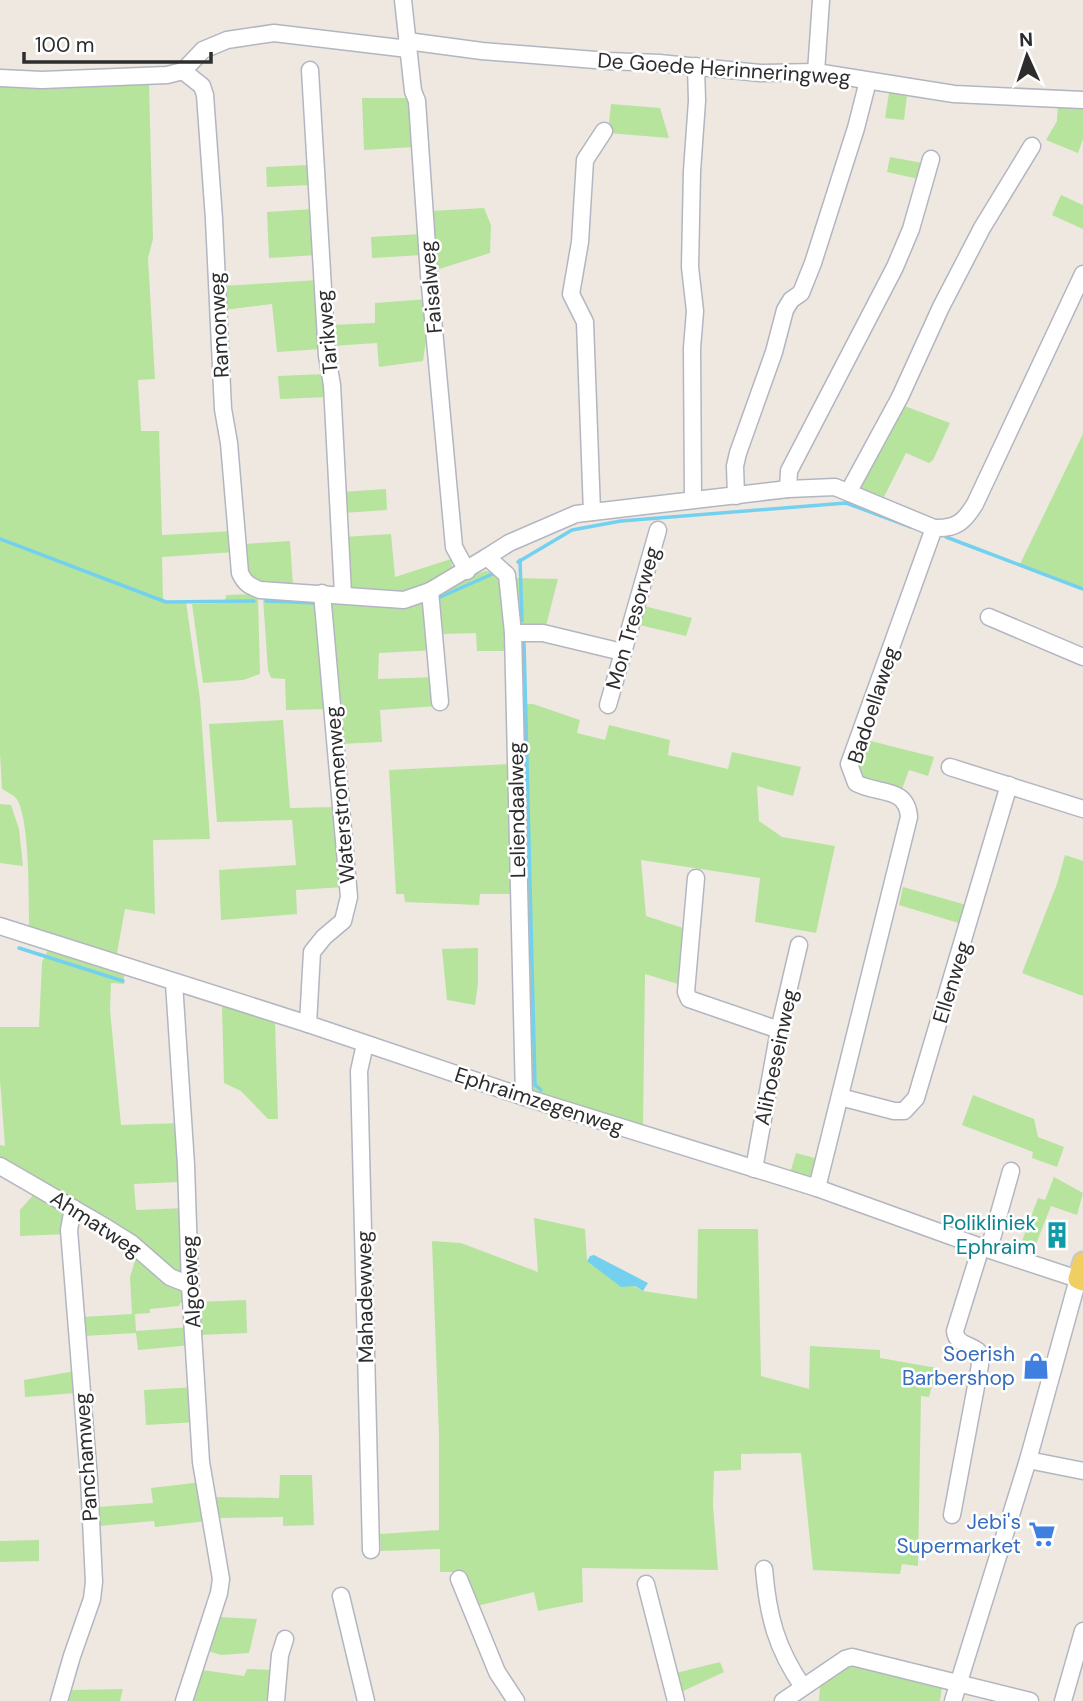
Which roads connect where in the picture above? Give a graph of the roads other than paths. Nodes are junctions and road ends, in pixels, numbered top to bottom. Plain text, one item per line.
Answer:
1 (403, 0) edge
2 (821, 0) edge
3 (408, 45) junction
4 (696, 66) junction
5 (310, 70) dead end
6 (816, 72) junction
7 (175, 73) junction
8 (0, 78) edge
9 (868, 81) junction
10 (1083, 100) edge
11 (604, 131) dead end
12 (1032, 146) dead end
13 (931, 159) dead end
14 (1083, 274) edge
15 (788, 489) junction
16 (849, 491) junction
17 (736, 496) junction
18 (693, 500) junction
19 (592, 512) junction
20 (934, 527) junction
21 (657, 530) dead end
22 (487, 557) junction
23 (467, 571) junction
24 (430, 591) junction
25 (322, 593) junction
26 (343, 594) junction
27 (989, 617) dead end
28 (513, 633) junction
29 (622, 652) junction
30 (1083, 657) edge
31 (440, 702) dead end
32 (608, 705) dead end
33 (950, 766) dead end
34 (1009, 786) junction
35 (1083, 809) edge
36 (696, 878) dead end
37 (0, 926) edge
38 (799, 945) dead end
39 (174, 983) junction
40 (308, 1024) junction
41 (779, 1030) junction
42 (365, 1044) junction
43 (524, 1097) junction
44 (840, 1097) junction
45 (0, 1166) edge
46 (754, 1169) junction
47 (1011, 1171) dead end
48 (817, 1188) junction
49 (73, 1208) junction
50 (985, 1248) junction
51 (1081, 1274) edge
52 (190, 1286) junction
53 (1028, 1460) junction
54 (1083, 1471) edge
55 (952, 1515) dead end
56 (371, 1550) dead end
57 (764, 1569) dead end
58 (459, 1579) dead end
59 (646, 1584) dead end
60 (341, 1596) dead end
61 (1083, 1631) edge
62 (285, 1639) dead end
63 (957, 1683) junction
64 (803, 1687) junction
65 (59, 1701) edge
66 (184, 1701) edge
67 (276, 1701) edge
68 (366, 1701) edge
69 (516, 1701) edge
70 (676, 1701) edge
71 (783, 1701) edge
72 (953, 1701) edge
73 (1030, 1701) edge
74 (1063, 1701) edge

1 - 3 street, Faisalweg
2 - 6 street
3 - 4 street, De Goede Herinneringweg
3 - 7 street, De Goede Herinneringweg
3 - 23 street, Faisalweg
4 - 6 street, De Goede Herinneringweg
4 - 18 street
5 - 26 street, Tarikweg
6 - 9 street, De Goede Herinneringweg
7 - 8 street
7 - 25 street, Ramonweg
9 - 10 street, De Goede Herinneringweg
9 - 17 street
11 - 19 street
12 - 16 street
13 - 15 street
14 - 20 street
15 - 16 street
15 - 17 street
16 - 20 street
17 - 18 street
18 - 19 street
19 - 22 street
20 - 44 street, Badoellaweg
21 - 29 street, Mon Tresorweg
22 - 23 street
22 - 28 street, Leliendaalweg
23 - 24 street
24 - 26 street
24 - 31 street
25 - 26 street
25 - 40 street, Waterstromenweg
27 - 30 street
28 - 29 street
28 - 43 street, Leliendaalweg
29 - 32 street, Mon Tresorweg
33 - 34 street
34 - 35 street
34 - 44 street, Ellenweg
36 - 41 street
37 - 39 street, Ephraimzegenweg
38 - 41 street, Alihoeseinweg
39 - 40 street, Ephraimzegenweg
39 - 52 street, Algoeweg
40 - 42 street, Ephraimzegenweg
41 - 46 street, Alihoeseinweg
42 - 43 street, Ephraimzegenweg
42 - 56 street, Mahadewweg
43 - 46 street, Ephraimzegenweg
44 - 48 street, Badoellaweg
45 - 49 street, Ahmatweg
46 - 48 street, Ephraimzegenweg
47 - 50 street
48 - 50 street, Ephraimzegenweg
49 - 52 street, Ahmatweg
49 - 65 street, Panchamweg
50 - 51 street, Ephraimzegenweg
50 - 55 street
51 - 53 street
52 - 66 street, Algoeweg
53 - 54 street
53 - 63 street
57 - 64 street
58 - 69 street
59 - 70 street
60 - 68 street
61 - 74 street
62 - 67 street
63 - 64 street
63 - 72 street
63 - 73 street
64 - 71 street

